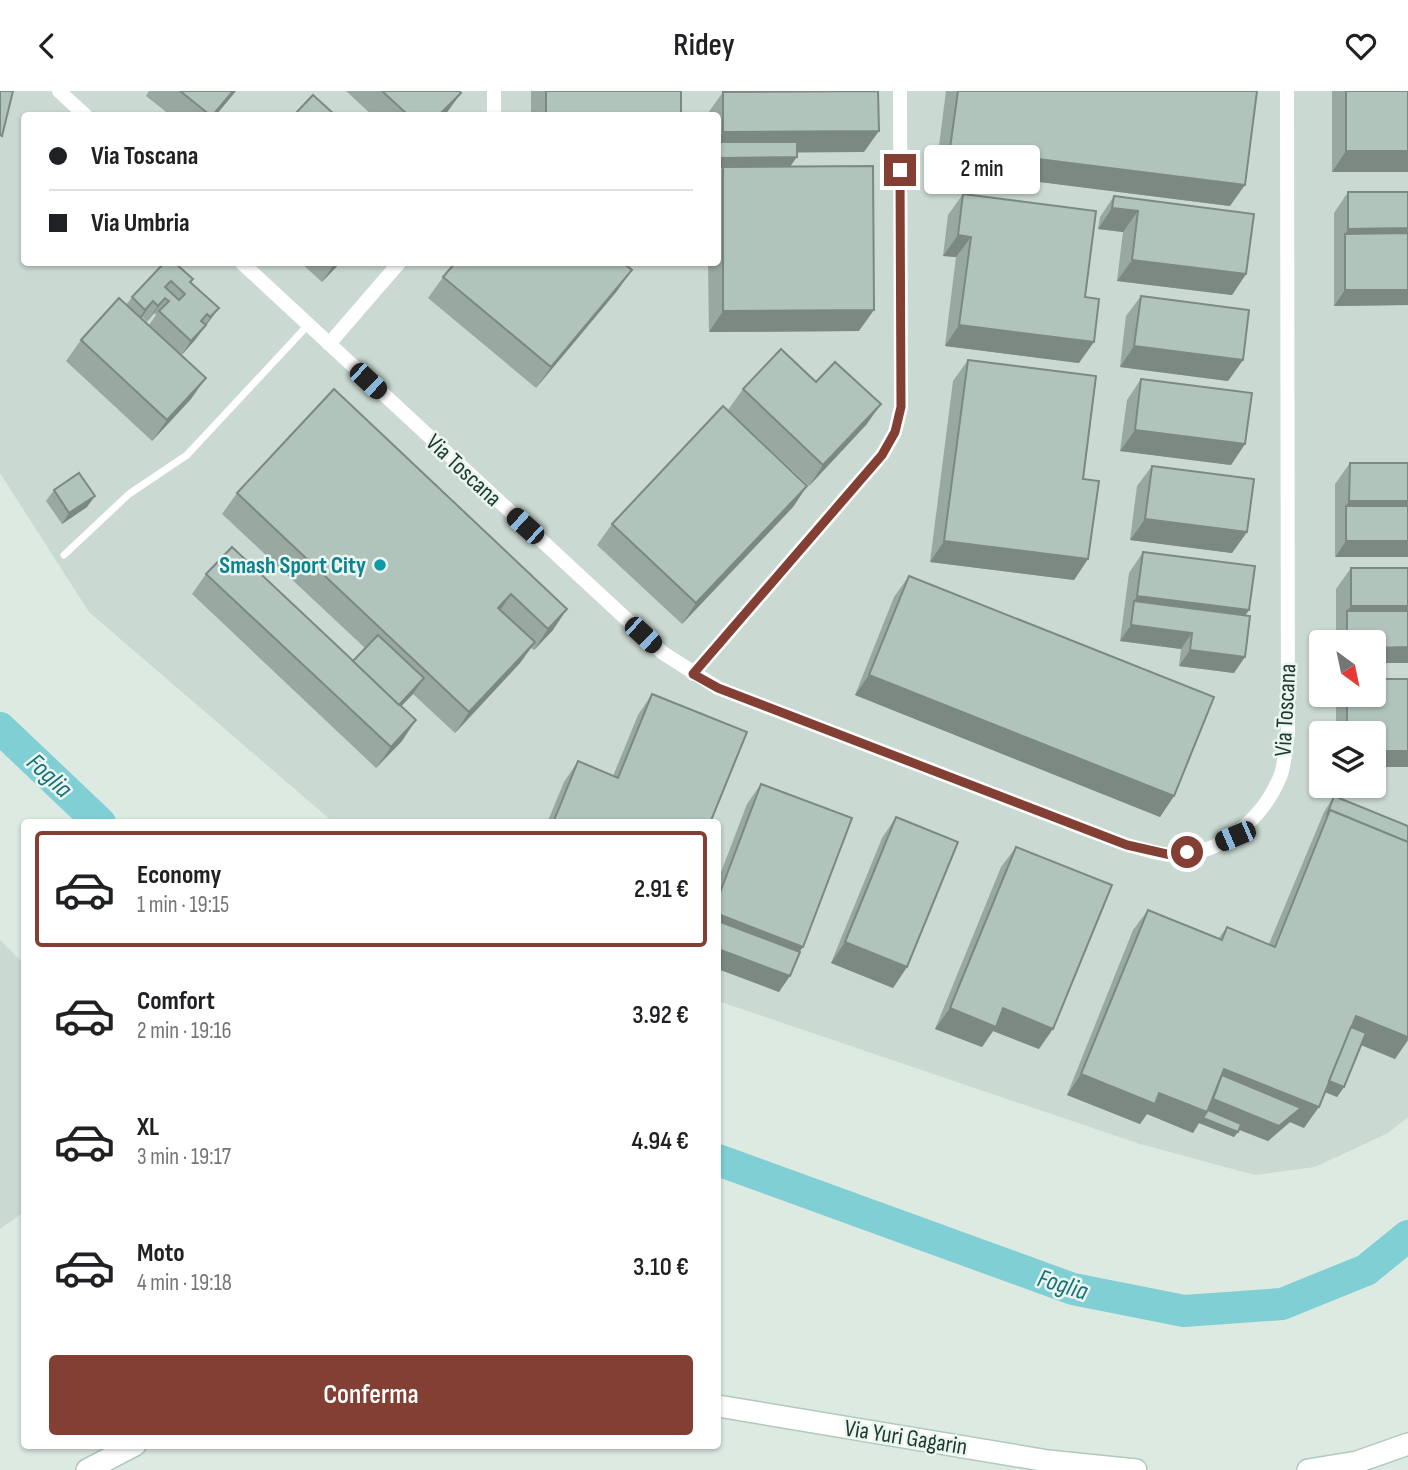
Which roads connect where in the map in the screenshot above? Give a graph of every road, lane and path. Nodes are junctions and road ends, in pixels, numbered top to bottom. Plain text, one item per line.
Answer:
1 (59, 91) edge
2 (494, 91) edge
3 (900, 91) edge
4 (1287, 91) edge
5 (82, 112) edge
6 (494, 112) edge
7 (245, 266) edge
8 (396, 266) edge
9 (308, 325) junction
10 (329, 344) junction
11 (64, 555) dead end
12 (693, 674) junction
13 (721, 1406) edge
14 (1408, 1444) edge
15 (127, 1449) edge
16 (88, 1470) edge
17 (1136, 1470) edge
18 (1307, 1470) edge

1 - 5 street
2 - 6 street
3 - 12 street
4 - 12 street, Via Toscana
7 - 9 street, Via Toscana
8 - 10 street
9 - 10 street, Via Toscana
9 - 11 lane
10 - 12 street, Via Toscana
13 - 17 main road, Via Yuri Gagarin
14 - 18 main road
15 - 16 main road

